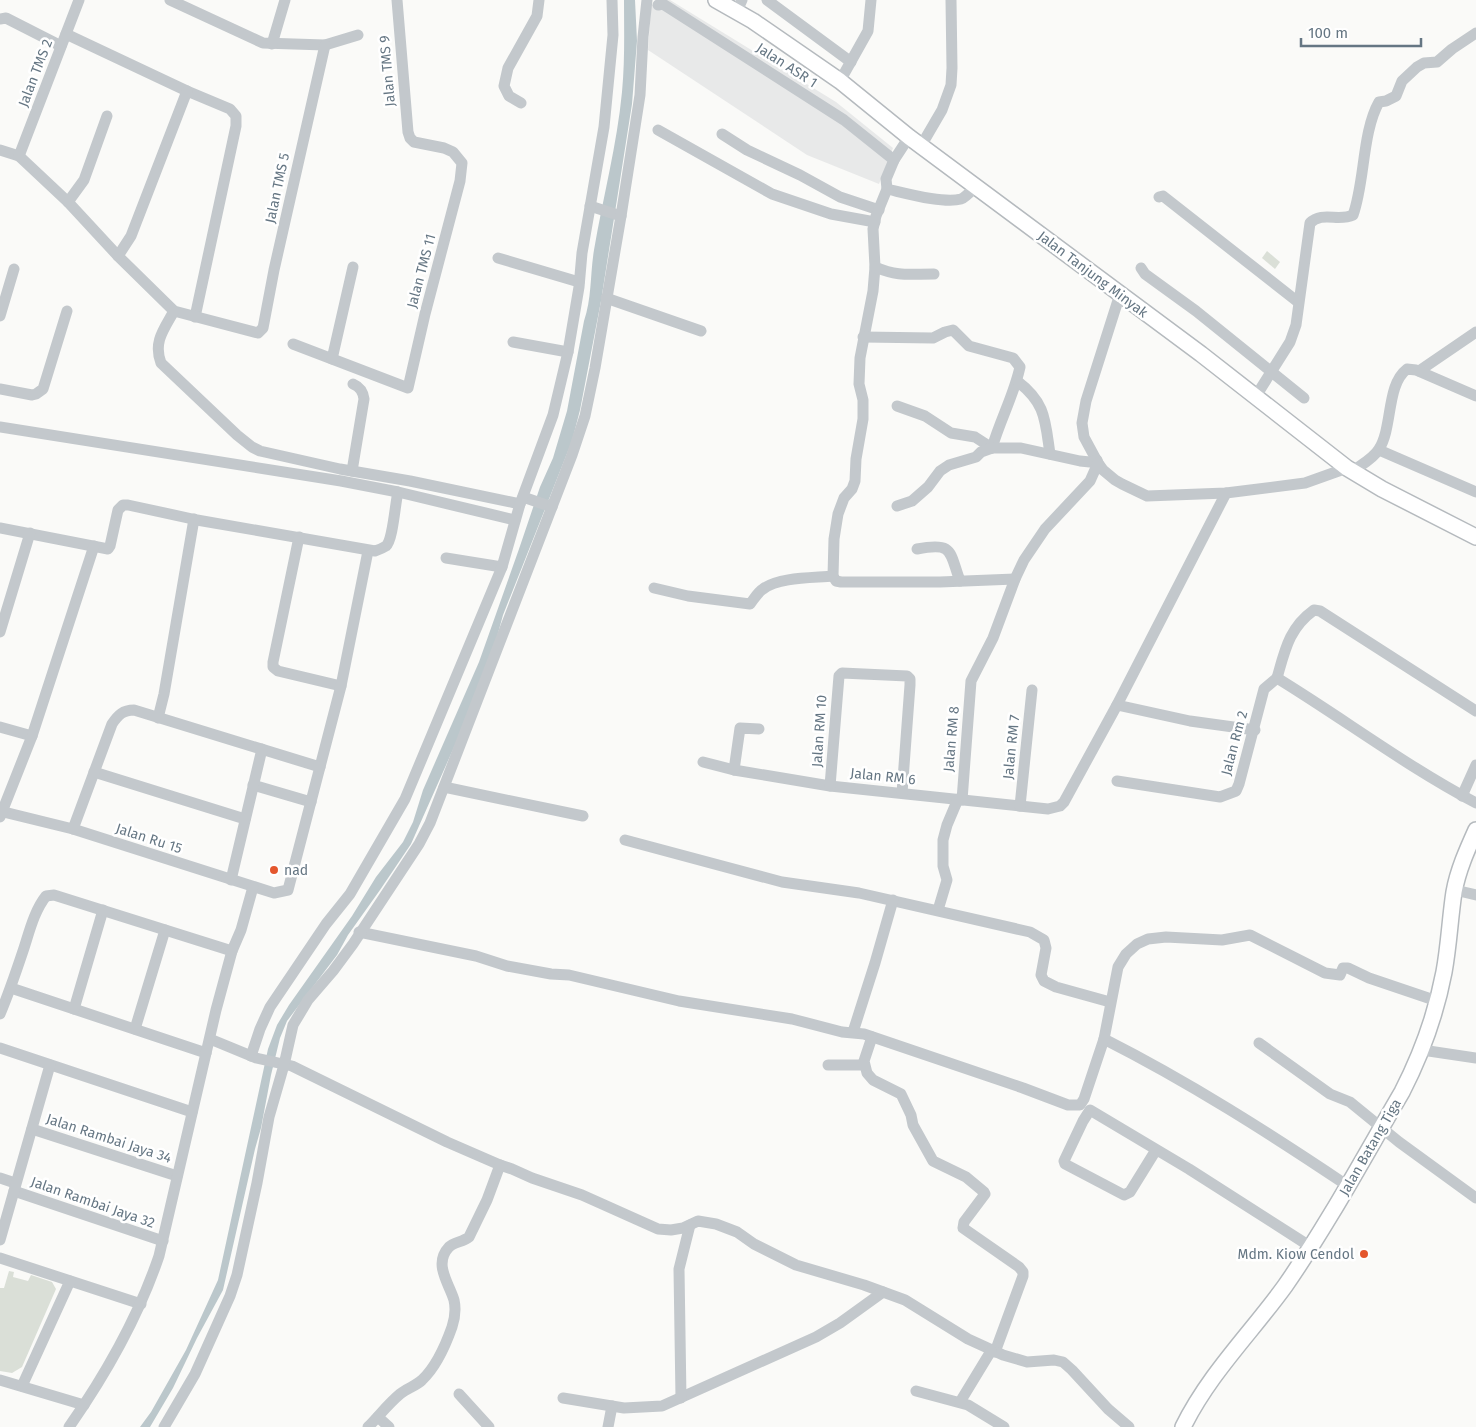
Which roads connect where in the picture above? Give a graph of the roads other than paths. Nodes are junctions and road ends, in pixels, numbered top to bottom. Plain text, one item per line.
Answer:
1 (79, 0) edge
2 (170, 0) edge
3 (285, 0) edge
4 (396, 0) edge
5 (539, 0) edge
6 (612, 0) edge
7 (647, 0) edge
8 (716, 0) edge
9 (767, 0) edge
10 (871, 0) edge
11 (951, 0) edge
12 (658, 5) dead end
13 (739, 6) edge
14 (0, 19) edge
15 (1476, 32) edge
16 (66, 34) junction
17 (358, 34) dead end
18 (272, 44) junction
19 (325, 45) junction
20 (61, 46) junction
21 (851, 62) junction
22 (840, 81) junction
23 (188, 91) junction
24 (521, 103) dead end
25 (107, 116) dead end
26 (658, 130) dead end
27 (722, 134) dead end
28 (915, 141) junction
29 (0, 150) edge
30 (18, 156) junction
31 (894, 160) junction
32 (462, 163) joint
33 (976, 186) junction
34 (887, 189) junction
35 (1159, 197) dead end
36 (68, 202) junction
37 (592, 206) junction
38 (879, 210) junction
39 (618, 215) junction
40 (874, 222) junction
41 (118, 256) junction
42 (498, 258) dead end
43 (352, 267) dead end
44 (875, 267) junction
45 (1141, 268) dead end
46 (14, 269) dead end
47 (934, 274) dead end
48 (579, 282) junction
49 (1120, 294) junction
50 (606, 298) junction
51 (1298, 302) junction
52 (67, 311) dead end
53 (174, 311) junction
54 (0, 316) edge
55 (195, 317) junction
56 (702, 331) dead end
57 (1476, 332) edge
58 (863, 337) junction
59 (514, 342) dead end
60 (293, 344) dead end
61 (568, 352) junction
62 (332, 359) junction
63 (1419, 371) junction
64 (1271, 372) junction
65 (1017, 381) junction
66 (352, 384) dead end
67 (0, 389) edge
68 (1256, 396) junction
69 (1476, 396) edge
70 (1304, 398) dead end
71 (897, 406) dead end
72 (1, 429) edge
73 (992, 448) junction
74 (1379, 450) junction
75 (1050, 454) junction
76 (1097, 462) junction
77 (318, 465) junction
78 (1350, 470) junction
79 (352, 471) junction
80 (316, 477) junction
81 (398, 492) junction
82 (1476, 492) edge
83 (1226, 493) junction
84 (523, 500) junction
85 (550, 506) junction
86 (897, 506) dead end
87 (194, 519) junction
88 (516, 520) junction
89 (0, 528) edge
90 (30, 533) junction
91 (299, 537) junction
92 (1476, 537) edge
93 (94, 546) junction
94 (917, 549) dead end
95 (368, 550) junction
96 (446, 558) dead end
97 (502, 567) junction
98 (833, 576) junction
99 (1015, 578) junction
100 (960, 581) junction
101 (654, 588) dead end
102 (0, 632) edge
103 (1277, 678) junction
104 (341, 686) junction
105 (1032, 690) dead end
106 (1117, 705) junction
107 (1476, 712) edge
108 (158, 718) junction
109 (0, 726) edge
110 (760, 729) dead end
111 (1255, 730) junction
112 (32, 736) junction
113 (262, 749) junction
114 (704, 762) dead end
115 (1476, 765) edge
116 (320, 767) junction
117 (734, 770) junction
118 (94, 772) junction
119 (1118, 781) dead end
120 (253, 785) junction
121 (830, 786) junction
122 (444, 787) junction
123 (902, 793) junction
124 (1462, 796) junction
125 (960, 800) junction
126 (311, 802) junction
127 (1476, 803) edge
128 (1020, 806) junction
129 (1, 813) edge
130 (583, 816) dead end
131 (246, 819) junction
132 (73, 829) junction
133 (1476, 830) edge
134 (625, 840) dead end
135 (231, 880) junction
136 (253, 887) junction
137 (1455, 890) junction
138 (1476, 894) edge
139 (893, 900) junction
140 (103, 910) junction
141 (938, 910) junction
142 (165, 930) junction
143 (359, 932) junction
144 (232, 951) junction
145 (11, 988) junction
146 (1437, 1001) junction
147 (1110, 1002) junction
148 (74, 1009) junction
149 (0, 1014) edge
150 (135, 1029) junction
151 (853, 1032) junction
152 (872, 1037) junction
153 (210, 1039) junction
154 (1104, 1040) junction
155 (1259, 1044) dead end
156 (0, 1048) edge
157 (1422, 1050) junction
158 (206, 1053) junction
159 (253, 1057) junction
160 (1476, 1058) edge
161 (281, 1064) junction
162 (50, 1065) junction
163 (828, 1065) dead end
164 (864, 1065) junction
165 (1085, 1108) junction
166 (192, 1112) junction
167 (1382, 1127) junction
168 (32, 1129) junction
169 (1156, 1150) junction
170 (500, 1165) junction
171 (177, 1176) junction
172 (0, 1178) edge
173 (1348, 1186) junction
174 (15, 1187) junction
175 (1476, 1198) edge
176 (690, 1225) junction
177 (0, 1240) edge
178 (162, 1242) junction
179 (1311, 1247) junction
180 (0, 1258) edge
181 (70, 1281) junction
182 (883, 1292) junction
183 (141, 1304) junction
184 (993, 1351) junction
185 (0, 1380) edge
186 (22, 1386) junction
187 (916, 1391) dead end
188 (459, 1394) dead end
189 (564, 1398) dead end
190 (681, 1398) junction
191 (960, 1402) junction
192 (84, 1405) junction
193 (612, 1406) junction
194 (378, 1416) junction
195 (1184, 1426) edge
196 (69, 1427) edge
197 (164, 1427) edge
198 (368, 1427) edge
199 (389, 1427) edge
200 (489, 1427) edge
201 (608, 1427) edge
202 (1004, 1427) edge
203 (1129, 1427) edge

1 - 16 street, Jalan TMS 2
2 - 18 street
3 - 18 street
4 - 32 street, Jalan TMS 9
5 - 24 street
6 - 37 street
7 - 39 street
8 - 13 main road, Jalan Tanjung Minyak
9 - 21 street
10 - 21 street
11 - 28 street
12 - 31 street, Jalan ASR 1
13 - 22 main road, Jalan Tanjung Minyak
14 - 20 street
15 - 51 street
16 - 20 street, Jalan TMS 2
16 - 23 street
17 - 19 street
18 - 19 street
19 - 55 street, Jalan TMS 5
20 - 30 street, Jalan TMS 2
21 - 22 street
22 - 28 main road, Jalan Tanjung Minyak
23 - 41 street
23 - 55 street
25 - 36 street
26 - 40 street
27 - 38 street
28 - 31 street
28 - 33 main road, Jalan Tanjung Minyak
29 - 30 street
30 - 36 street
31 - 34 street
32 - 62 street, Jalan TMS 11
33 - 34 street
33 - 49 main road, Jalan Tanjung Minyak
34 - 38 street
35 - 51 street
36 - 41 street
37 - 39 street
37 - 48 street
38 - 40 street
39 - 50 street
40 - 44 street
41 - 53 street
42 - 48 street
43 - 62 street
44 - 47 street
44 - 58 street
45 - 64 street
46 - 54 street
48 - 61 street
49 - 68 main road, Jalan Tanjung Minyak
49 - 76 street
50 - 56 street
50 - 85 street
51 - 64 street
52 - 67 street
53 - 55 street
53 - 77 street
57 - 63 street
58 - 65 street
58 - 98 street
59 - 61 street
60 - 62 street
61 - 84 street
63 - 69 street
63 - 74 street
64 - 68 street
64 - 70 street
65 - 73 street
65 - 75 street
66 - 79 street
68 - 78 main road, Jalan Tanjung Minyak
71 - 73 street
72 - 80 street
73 - 75 street
73 - 86 street
74 - 78 street
74 - 82 street
75 - 76 street
76 - 83 street
76 - 99 street
77 - 79 street
77 - 80 street
78 - 83 street
78 - 92 main road, Jalan Tanjung Minyak
79 - 84 street
80 - 81 street
81 - 88 street
81 - 95 street
83 - 106 street
84 - 85 street
84 - 88 street
85 - 122 street
87 - 91 street
87 - 93 street
87 - 108 street
88 - 97 street
89 - 90 street
90 - 93 street
90 - 102 street
91 - 95 street
91 - 104 street
93 - 112 street
94 - 100 street
95 - 104 street
96 - 97 street
97 - 159 street
98 - 100 street
98 - 101 street
99 - 100 street
99 - 125 street, Jalan RM 8
103 - 107 street
103 - 111 street, Jalan Rm 2
103 - 124 street
104 - 116 street
105 - 128 street, Jalan RM 7
106 - 111 street
106 - 128 street, Jalan RM 6
108 - 113 street
108 - 118 street
109 - 112 street
110 - 117 street
111 - 119 street, Jalan Rm 2
112 - 129 street
113 - 116 street
113 - 120 street
114 - 117 street, Jalan RM 6
115 - 124 street
116 - 126 street
117 - 121 street, Jalan RM 6
118 - 131 street
118 - 132 street
120 - 126 street
120 - 131 street
121 - 123 street, Jalan RM 6
121 - 123 street, Jalan RM 10
122 - 130 street
122 - 143 street
123 - 125 street, Jalan RM 6
124 - 127 street
125 - 128 street, Jalan RM 6
125 - 141 street
126 - 136 street, Jalan Ru 15
129 - 132 street, Jalan Ru 15
131 - 135 street
132 - 135 street, Jalan Ru 15
133 - 137 main road, Jalan Batang Tiga
134 - 139 street
135 - 136 street, Jalan Ru 15
136 - 144 street
137 - 138 street
137 - 146 main road, Jalan Batang Tiga
139 - 141 street
139 - 151 street
140 - 142 street
140 - 145 street
140 - 148 street
141 - 147 street
142 - 144 street
142 - 150 street
143 - 151 street
143 - 161 street
144 - 153 street
145 - 148 street
145 - 149 street
146 - 147 street
146 - 157 main road, Jalan Batang Tiga
147 - 154 street
148 - 150 street
150 - 158 street
151 - 152 street
152 - 164 street
152 - 165 street
153 - 158 street
153 - 159 street
154 - 165 street
154 - 173 street
155 - 167 street
156 - 162 street
157 - 160 street
157 - 167 main road, Jalan Batang Tiga
158 - 166 street
159 - 161 street
161 - 170 street
161 - 197 street
162 - 166 street
162 - 168 street
163 - 164 street
164 - 184 street
165 - 169 street
165 - 169 street
166 - 171 street
167 - 173 main road, Jalan Batang Tiga
167 - 175 street
168 - 171 street, Jalan Rambai Jaya 34
168 - 174 street
169 - 179 street
170 - 176 street
170 - 194 street
171 - 178 street
172 - 174 street, Jalan Rambai Jaya 32
173 - 179 main road, Jalan Batang Tiga
174 - 177 street
174 - 178 street, Jalan Rambai Jaya 32
176 - 182 street
176 - 190 street
178 - 183 street
179 - 195 main road, Jalan Batang Tiga
180 - 181 street
181 - 183 street
181 - 186 street
182 - 184 street
182 - 190 street
183 - 192 street
184 - 191 street
184 - 203 street
185 - 186 street
186 - 192 street
187 - 191 street
188 - 200 street
189 - 193 street
190 - 193 street
191 - 202 street
192 - 196 street
193 - 201 street
194 - 198 street
194 - 199 street

